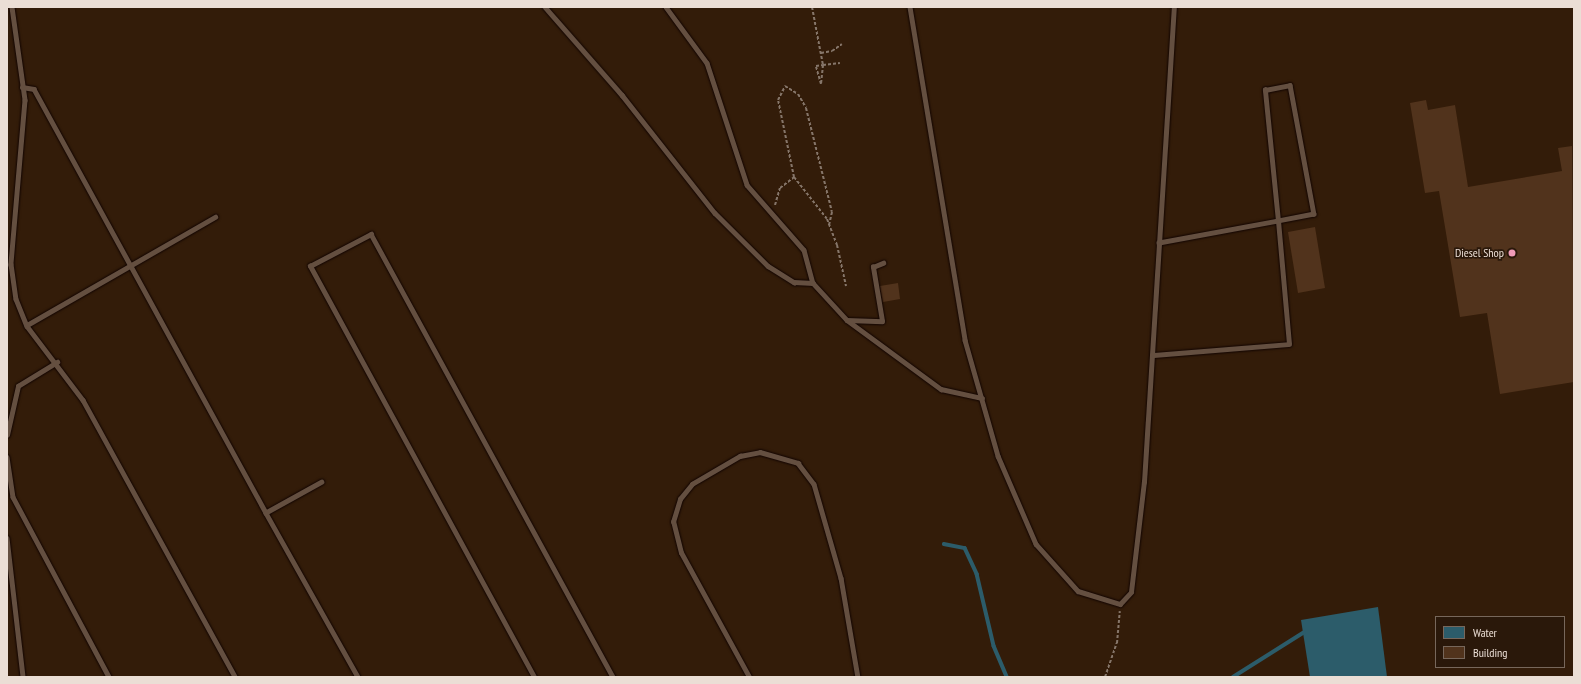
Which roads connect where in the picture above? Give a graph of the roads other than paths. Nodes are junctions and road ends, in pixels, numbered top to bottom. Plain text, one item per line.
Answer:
1 (12, 7) edge
2 (545, 7) edge
3 (666, 7) edge
4 (910, 7) edge
5 (1174, 7) edge
6 (22, 87) junction
7 (215, 217) dead end
8 (1278, 221) junction
9 (1159, 243) junction
10 (883, 263) dead end
11 (130, 266) junction
12 (813, 283) junction
13 (848, 320) junction
14 (27, 325) junction
15 (1153, 355) junction
16 (57, 362) junction
17 (982, 398) junction
18 (7, 435) edge
19 (7, 457) edge
20 (322, 482) dead end
21 (266, 513) junction
22 (7, 538) edge
23 (23, 677) edge
24 (109, 677) edge
25 (235, 677) edge
26 (358, 677) edge
27 (534, 677) edge
28 (613, 677) edge
29 (749, 677) edge
30 (858, 677) edge

1 - 6 lane
2 - 12 lane
3 - 12 lane
4 - 17 lane
5 - 9 lane
6 - 11 lane
6 - 14 lane
7 - 11 lane
8 - 8 lane
8 - 9 lane
8 - 15 lane
9 - 15 lane
10 - 13 lane
11 - 14 lane
11 - 21 lane
12 - 13 lane
13 - 17 lane
14 - 16 lane
15 - 17 lane
16 - 18 lane
16 - 25 lane
19 - 24 lane
20 - 21 lane
21 - 26 lane
22 - 23 lane
27 - 28 lane
29 - 30 lane

